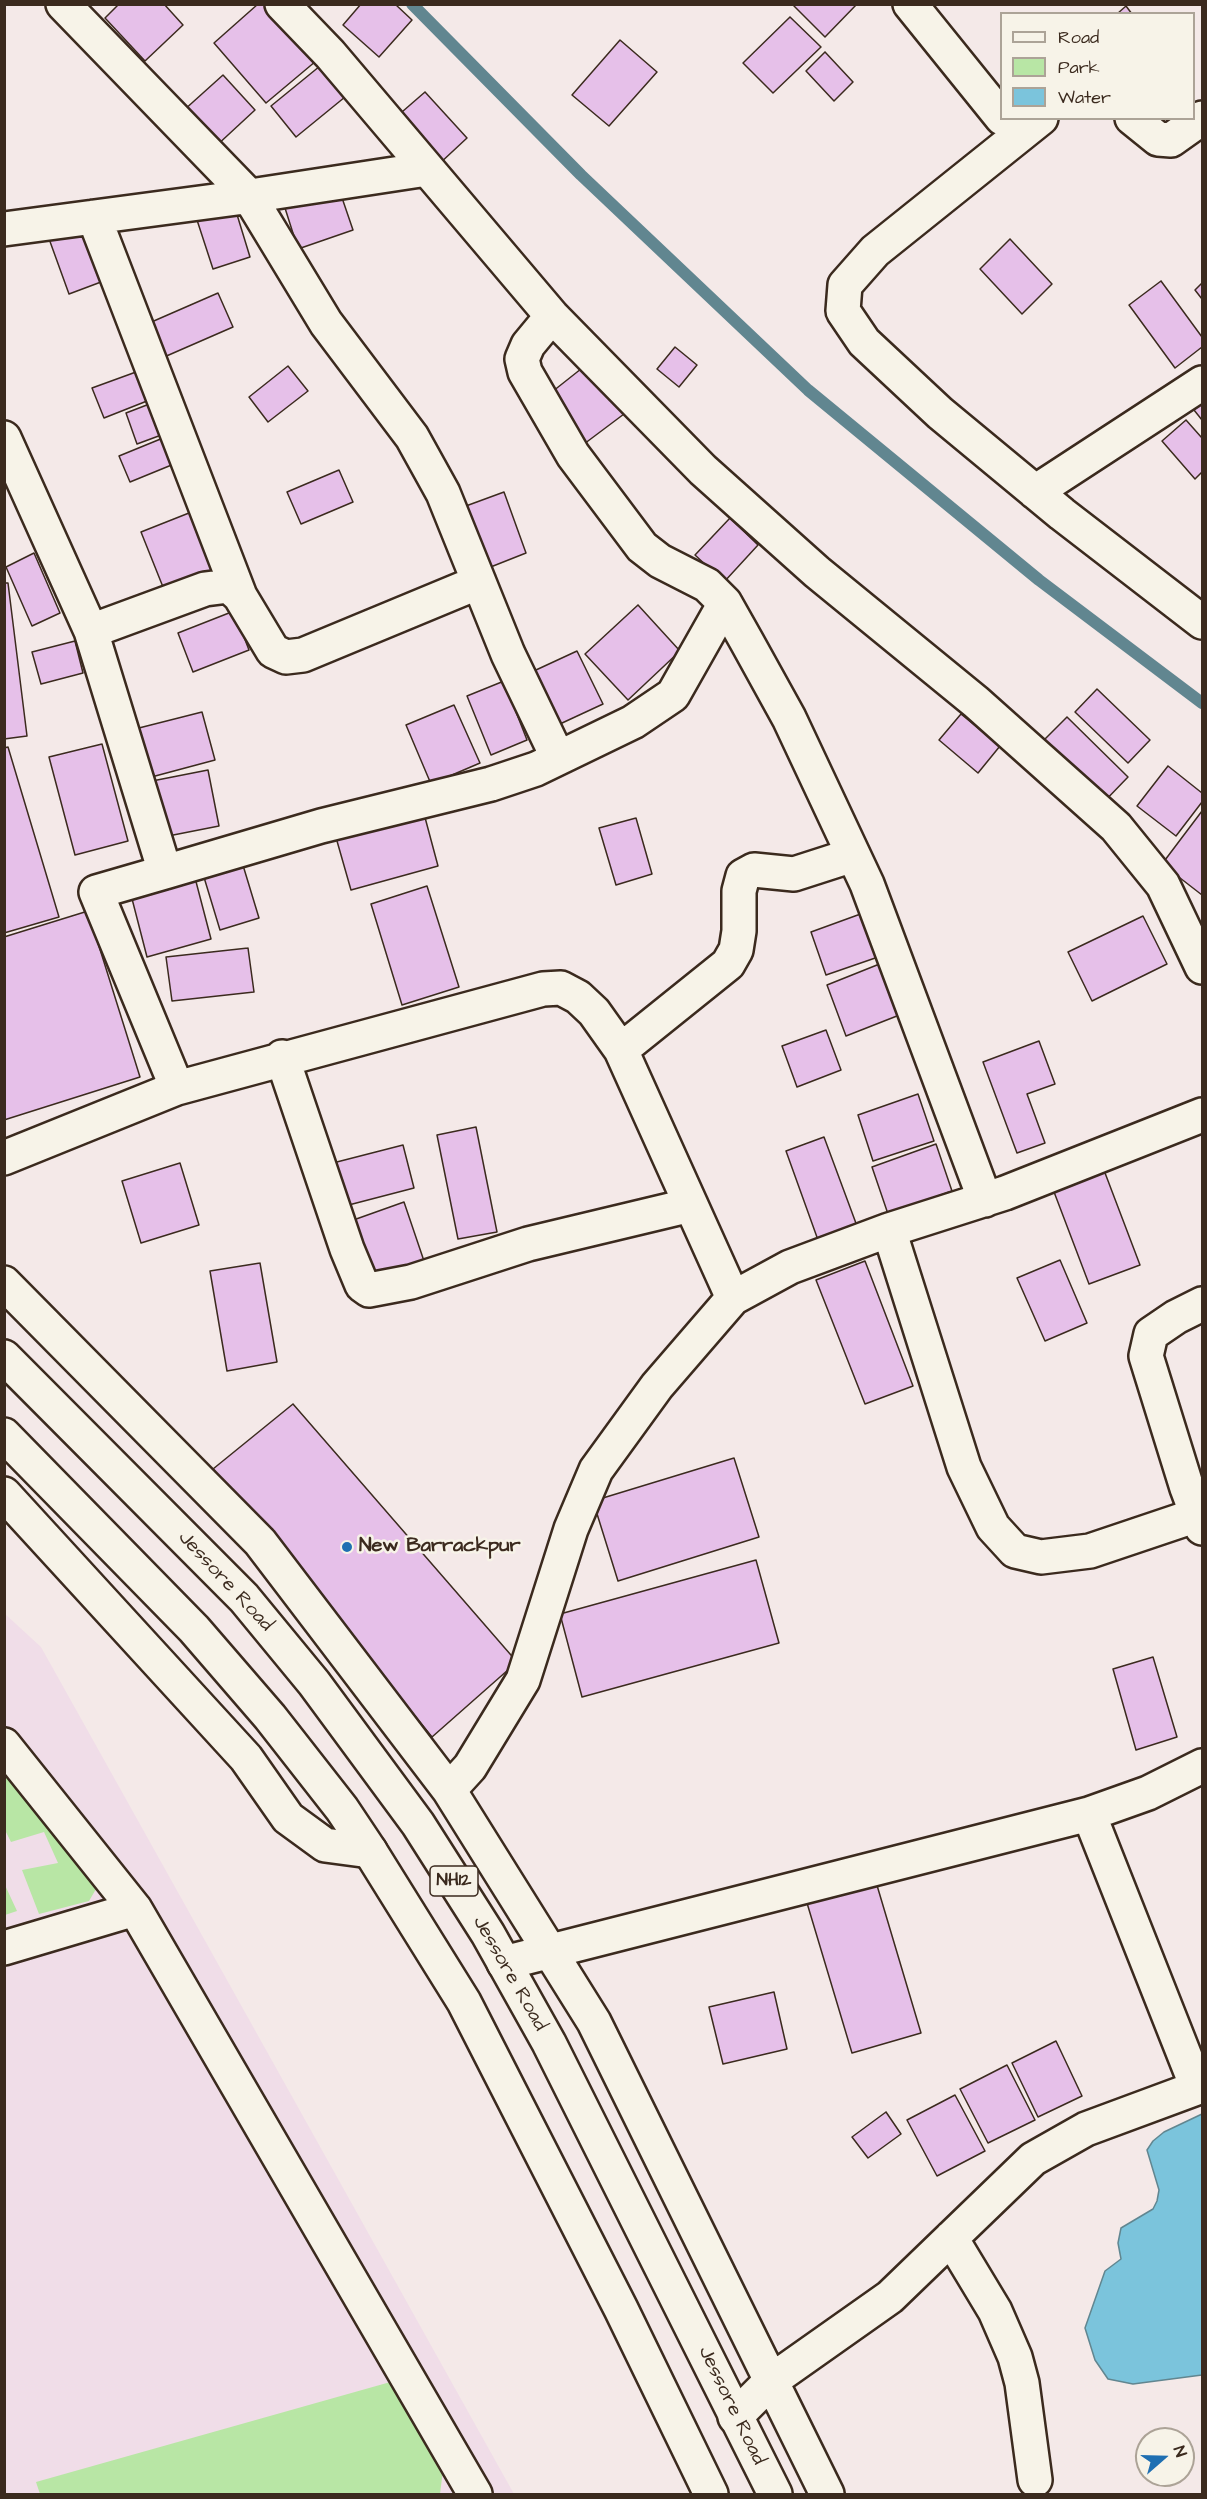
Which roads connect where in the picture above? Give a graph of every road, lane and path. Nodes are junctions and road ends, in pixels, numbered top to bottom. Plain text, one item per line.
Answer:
1 (63, 4) edge
2 (282, 4) edge
3 (910, 4) edge
4 (1000, 106) edge
5 (1203, 118) edge
6 (1134, 120) edge
7 (1015, 123) edge
8 (427, 169) junction
9 (249, 196) junction
10 (94, 217) junction
11 (4, 229) edge
12 (552, 316) junction
13 (1203, 382) edge
14 (4, 438) edge
15 (1035, 492) junction
16 (479, 582) junction
17 (240, 596) junction
18 (725, 603) junction
19 (1203, 622) edge
20 (91, 631) junction
21 (558, 758) junction
22 (854, 855) junction
23 (165, 872) junction
24 (1203, 967) edge
25 (621, 1050) junction
26 (282, 1058) junction
27 (177, 1088) junction
28 (1203, 1115) edge
29 (4, 1158) edge
30 (985, 1200) junction
31 (691, 1205) junction
32 (890, 1230) junction
33 (4, 1283) edge
34 (733, 1298) junction
35 (1203, 1304) edge
36 (4, 1357) edge
37 (4, 1435) edge
38 (4, 1494) edge
39 (1200, 1521) edge
40 (4, 1745) edge
41 (1203, 1766) edge
42 (449, 1790) junction
43 (1089, 1814) junction
44 (370, 1851) junction
45 (135, 1909) junction
46 (4, 1948) edge
47 (550, 1950) junction
48 (504, 1963) junction
49 (1200, 2087) edge
50 (951, 2238) junction
51 (771, 2381) junction
52 (735, 2417) junction
53 (1035, 2480) dead end
54 (475, 2494) edge
55 (711, 2494) edge
56 (775, 2494) edge
57 (827, 2494) edge

1 - 9 main road
2 - 8 main road
3 - 4 main road
5 - 6 main road
7 - 15 main road
8 - 9 main road
8 - 12 main road
9 - 10 main road
9 - 16 main road
10 - 11 main road
10 - 17 main road
12 - 18 main road
12 - 24 main road
13 - 15 main road
14 - 20 main road
15 - 19 main road
16 - 17 main road
16 - 21 main road
17 - 20 main road
18 - 21 main road
18 - 22 main road
20 - 23 main road
21 - 23 main road
22 - 25 main road
22 - 30 main road
23 - 27 main road
25 - 26 main road
25 - 31 main road
26 - 27 main road
26 - 31 main road
27 - 29 main road
28 - 30 main road
30 - 32 main road
31 - 34 main road
32 - 34 main road
32 - 39 main road
33 - 42 main road
34 - 42 main road
35 - 39 main road
36 - 48 main road, Jessore Road / NH12
37 - 44 main road, NH12
38 - 44 main road
40 - 45 main road
41 - 43 main road
42 - 47 main road
43 - 47 main road
43 - 49 main road
44 - 55 main road, NH12
45 - 46 main road
45 - 54 main road
47 - 48 main road
47 - 51 main road
48 - 52 main road, Jessore Road / NH12
49 - 50 main road
50 - 51 main road
50 - 53 main road
51 - 52 main road
51 - 57 main road
52 - 56 main road, Jessore Road / NH12

